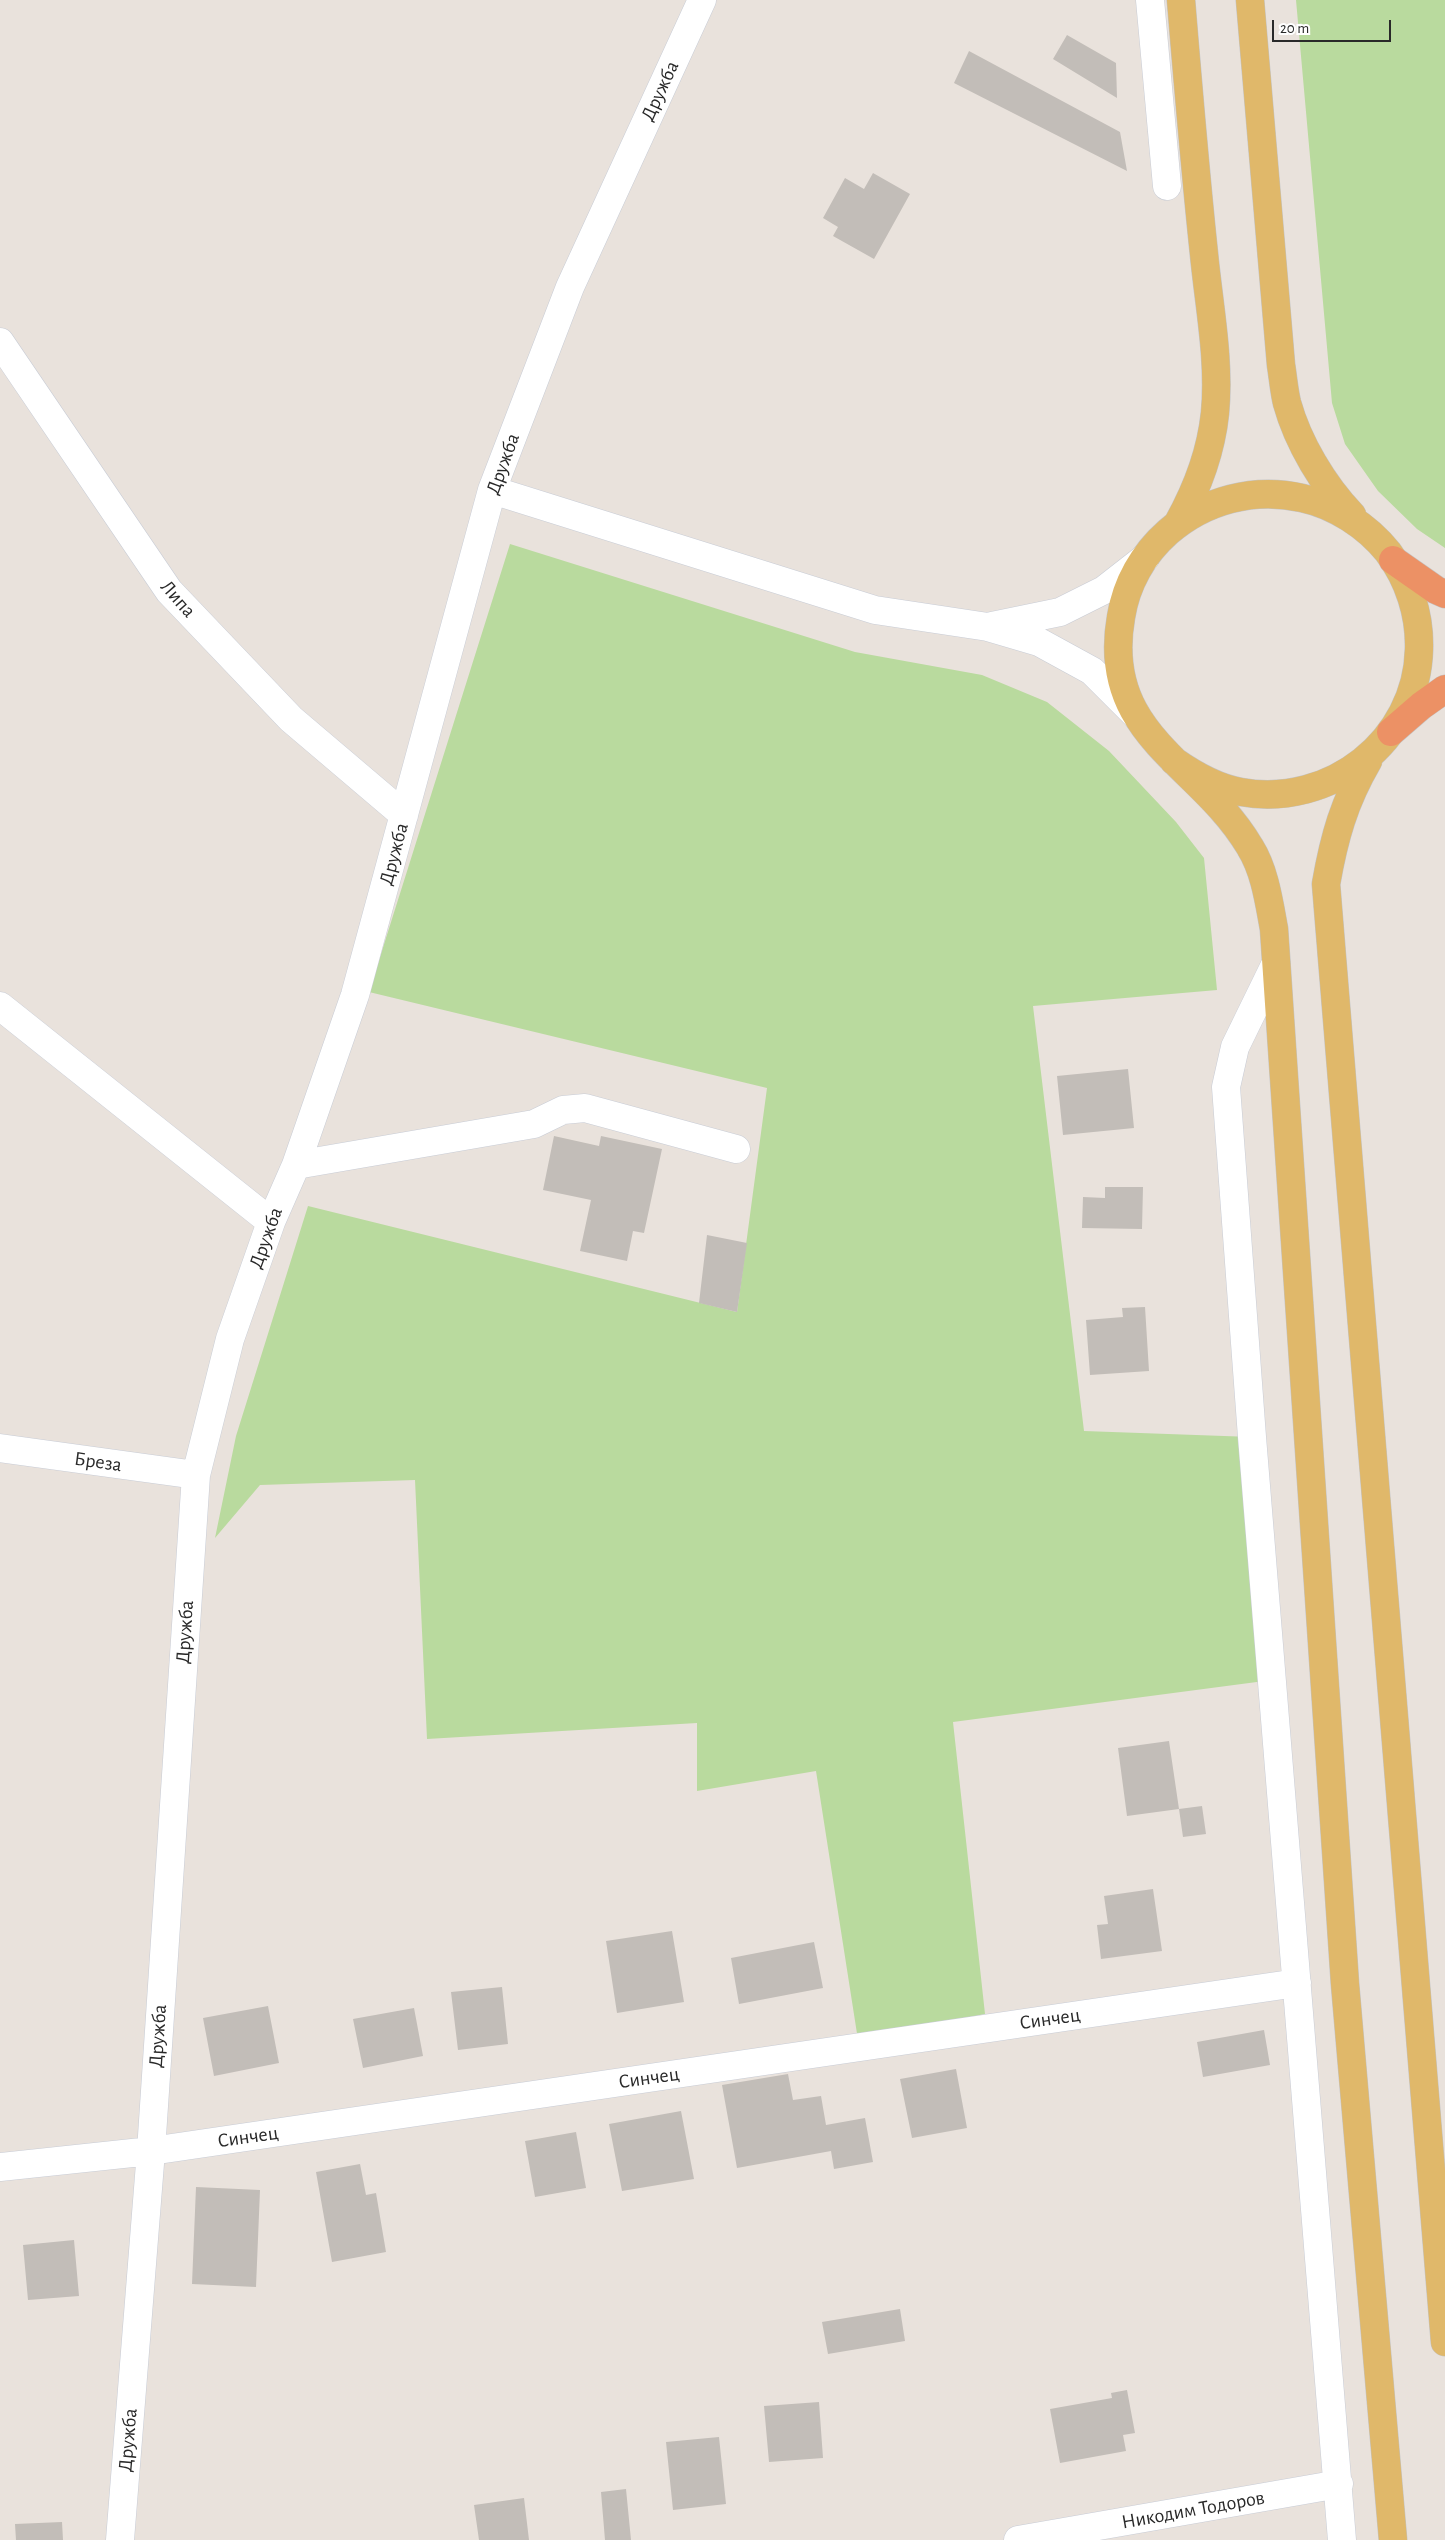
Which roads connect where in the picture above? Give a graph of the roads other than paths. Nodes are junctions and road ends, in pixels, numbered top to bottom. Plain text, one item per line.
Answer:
1 (702, 0) edge
2 (1150, 0) edge
3 (1181, 0) edge
4 (1250, 0) edge
5 (1167, 186) dead end
6 (0, 342) edge
7 (492, 490) junction
8 (1177, 525) junction
9 (1373, 536) junction
10 (1145, 558) junction
11 (1393, 560) junction
12 (1445, 594) edge
13 (988, 627) junction
14 (1445, 690) edge
15 (1136, 715) junction
16 (1391, 732) junction
17 (1372, 754) junction
18 (1174, 761) junction
19 (404, 815) junction
20 (1276, 963) junction
21 (0, 1006) edge
22 (736, 1149) dead end
23 (296, 1165) junction
24 (271, 1222) junction
25 (0, 1448) edge
26 (196, 1475) junction
27 (1297, 1983) junction
28 (151, 2151) junction
29 (0, 2167) edge
30 (1445, 2342) edge
31 (1339, 2484) junction
32 (120, 2540) edge
33 (1018, 2540) edge
34 (1342, 2540) edge
35 (1393, 2540) edge

1 - 7 street, Дружба
2 - 5 street
3 - 8 main road
4 - 9 main road
6 - 19 street, Липа
7 - 13 street
7 - 19 street, Дружба
8 - 9 main road
8 - 10 main road
9 - 11 main road
10 - 13 street
10 - 15 main road
11 - 12 highway
11 - 16 main road
13 - 15 street
14 - 16 highway
15 - 18 main road
16 - 17 main road
17 - 18 main road
17 - 30 main road
18 - 20 main road
19 - 23 street, Дружба
20 - 27 street
20 - 35 main road
21 - 24 street
22 - 23 street
23 - 24 street, Дружба
24 - 26 street, Дружба
25 - 26 street, Бреза
26 - 28 street, Дружба
27 - 28 street, Синчец
27 - 31 street
28 - 29 street, Синчец
28 - 32 street, Дружба
31 - 33 street, Никодим Тодоров
31 - 34 street

